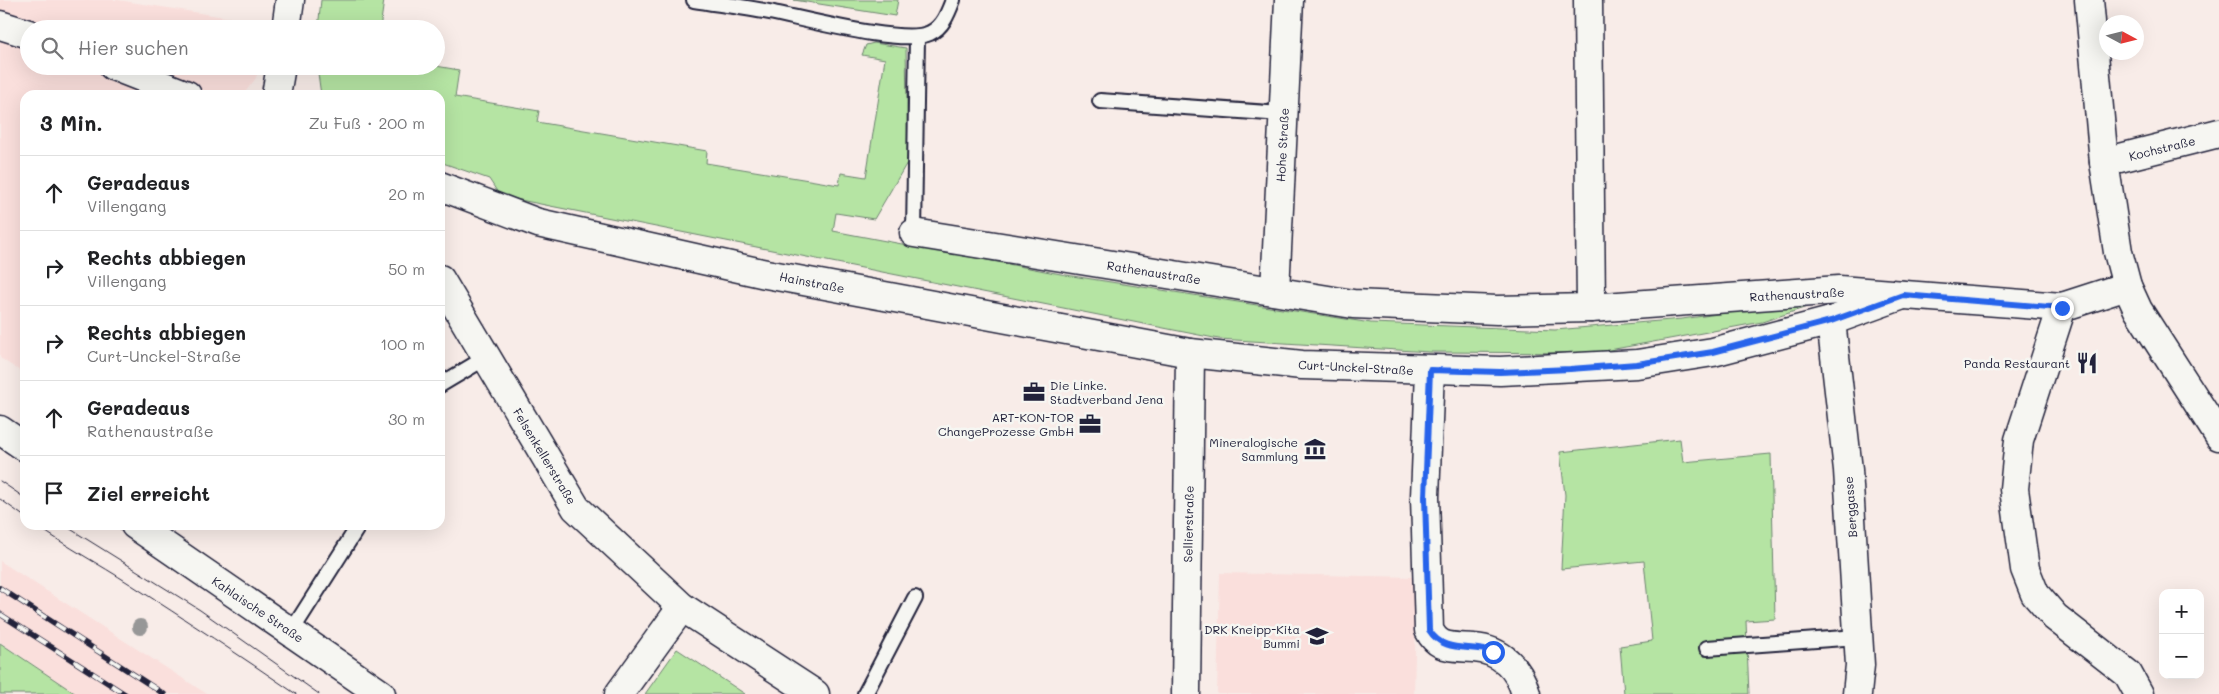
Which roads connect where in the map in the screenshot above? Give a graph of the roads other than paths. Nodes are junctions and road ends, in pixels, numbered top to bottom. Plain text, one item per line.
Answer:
1 (290, 0) edge
2 (694, 0) edge
3 (953, 0) edge
4 (1289, 0) edge
5 (1588, 0) edge
6 (2090, 0) edge
7 (287, 20) edge
8 (0, 25) edge
9 (20, 31) edge
10 (917, 37) junction
11 (136, 75) edge
12 (279, 75) edge
13 (174, 90) edge
14 (277, 90) edge
15 (1100, 101) dead end
16 (1283, 114) junction
17 (2219, 133) edge
18 (2104, 162) junction
19 (445, 188) edge
20 (914, 233) joint
21 (445, 286) edge
22 (2127, 286) junction
23 (1275, 291) junction
24 (1903, 295) junction
25 (1591, 308) junction
26 (2062, 308) junction
27 (1831, 321) junction
28 (1190, 353) junction
29 (487, 357) junction
30 (1430, 370) junction
31 (445, 382) edge
32 (2215, 422) edge
33 (0, 430) edge
34 (20, 444) edge
35 (142, 530) edge
36 (356, 530) edge
37 (915, 598) dead end
38 (682, 607) junction
39 (291, 632) junction
40 (1858, 637) junction
41 (1707, 648) dead end
42 (381, 694) edge
43 (619, 694) edge
44 (815, 694) edge
45 (865, 694) edge
46 (1186, 694) edge
47 (1526, 694) edge
48 (1858, 694) edge
49 (2139, 694) edge

1 - 7 street
2 - 10 lane
3 - 10 lane
4 - 16 street, Hohe Straße
5 - 25 street
6 - 18 street
8 - 9 street
10 - 20 lane, Rathenaustraße
11 - 13 street
12 - 14 street
15 - 16 lane
16 - 23 street, Hohe Straße
17 - 18 street, Kochstraße
18 - 22 street
19 - 28 street, Hainstraße
20 - 23 street, Rathenaustraße
21 - 29 street, Felsenkellerstraße
22 - 26 street, Rathenaustraße
22 - 32 street
23 - 25 street, Rathenaustraße
24 - 25 street, Rathenaustraße
24 - 26 street, Rathenaustraße
24 - 27 street, Curt-Unckel-Straße
26 - 49 street
27 - 30 street, Curt-Unckel-Straße
27 - 40 street, Berggasse
28 - 30 street, Curt-Unckel-Straße
28 - 46 street, Sellierstraße
29 - 31 lane
29 - 38 street, Felsenkellerstraße
30 - 47 street
33 - 34 street
35 - 39 street, Kahlaische Straße
36 - 39 lane
37 - 45 lane
38 - 43 street
38 - 44 street, Felsenkellerstraße
39 - 42 street, Kahlaische Straße
40 - 41 lane
40 - 48 street, Berggasse

